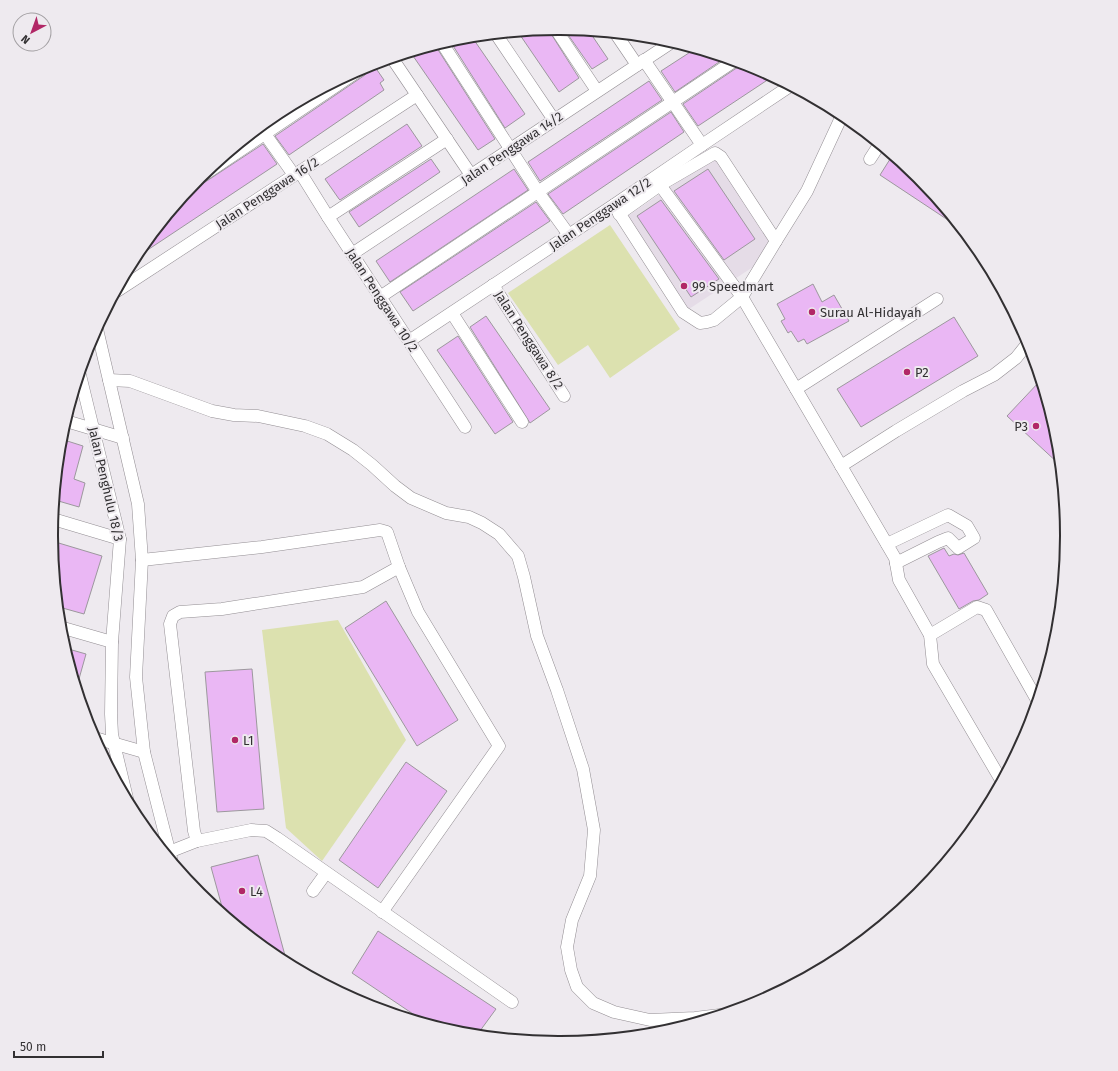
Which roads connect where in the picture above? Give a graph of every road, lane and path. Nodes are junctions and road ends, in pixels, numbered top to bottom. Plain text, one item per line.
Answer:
1 (560, 35) edge
2 (499, 39) edge
3 (620, 39) edge
4 (665, 47) edge
5 (445, 48) edge
6 (395, 63) edge
7 (640, 63) junction
8 (728, 65) edge
9 (785, 89) edge
10 (597, 91) junction
11 (417, 95) junction
12 (673, 102) junction
13 (554, 120) junction
14 (839, 121) edge
15 (263, 132) edge
16 (447, 139) junction
17 (702, 144) junction
18 (510, 149) junction
19 (877, 149) edge
20 (870, 159) dead end
21 (297, 174) junction
22 (471, 175) junction
23 (660, 185) junction
24 (538, 192) junction
25 (617, 209) junction
26 (328, 217) junction
27 (569, 235) junction
28 (776, 241) junction
29 (352, 254) junction
30 (127, 283) edge
31 (493, 285) junction
32 (380, 297) junction
33 (742, 297) junction
34 (937, 298) dead end
35 (452, 313) junction
36 (99, 340) edge
37 (409, 341) junction
38 (1023, 349) edge
39 (109, 380) junction
40 (82, 384) edge
41 (796, 389) junction
42 (564, 396) dead end
43 (522, 422) dead end
44 (72, 423) edge
45 (465, 427) dead end
46 (94, 429) junction
47 (123, 438) junction
48 (841, 466) junction
49 (59, 521) edge
50 (120, 538) junction
51 (887, 544) junction
52 (142, 560) junction
53 (896, 563) junction
54 (399, 567) junction
55 (67, 629) edge
56 (930, 635) junction
57 (112, 642) junction
58 (1034, 694) edge
59 (103, 740) edge
60 (114, 744) junction
61 (144, 752) junction
62 (998, 775) edge
63 (123, 780) edge
64 (197, 841) junction
65 (168, 848) edge
66 (173, 853) edge
67 (326, 873) junction
68 (313, 891) dead end
69 (382, 912) junction
70 (512, 1002) dead end
71 (692, 1018) edge

1 - 10 street
2 - 13 street
3 - 7 street
4 - 7 street, Jalan Penggawa 14/2
5 - 18 street
6 - 11 street
7 - 10 street, Jalan Penggawa 14/2
7 - 12 street
8 - 12 street
9 - 17 street, Jalan Penggawa 12/2
10 - 13 street, Jalan Penggawa 14/2
11 - 16 street
11 - 21 street, Jalan Penggawa 16/2
12 - 17 street
12 - 24 street
13 - 18 street, Jalan Penggawa 14/2
14 - 28 street
15 - 21 street, Jalan Penggawa 10/2
16 - 22 street
16 - 26 street
17 - 25 street, Jalan Penggawa 12/2
18 - 22 street, Jalan Penggawa 14/2
18 - 24 street
19 - 20 street
21 - 26 street, Jalan Penggawa 10/2
21 - 30 street, Jalan Penggawa 16/2
22 - 29 street, Jalan Penggawa 14/2
23 - 25 street
23 - 28 street
23 - 33 street
24 - 27 street
24 - 32 street
25 - 27 street, Jalan Penggawa 12/2
25 - 33 street
26 - 29 street, Jalan Penggawa 10/2
27 - 31 street, Jalan Penggawa 12/2
28 - 33 street
29 - 32 street, Jalan Penggawa 10/2
31 - 35 street, Jalan Penggawa 12/2
31 - 42 street, Jalan Penggawa 8/2
32 - 37 street, Jalan Penggawa 10/2
33 - 41 street
34 - 41 street
35 - 37 street, Jalan Penggawa 12/2
35 - 43 street
36 - 39 street
37 - 45 street, Jalan Penggawa 10/2
38 - 48 street
39 - 47 street
39 - 71 street
40 - 46 street, Jalan Penghulu 18/3
41 - 48 street
44 - 46 street
46 - 47 street
46 - 50 street, Jalan Penghulu 18/3
47 - 52 street
48 - 51 street
49 - 50 street
50 - 57 street, Jalan Penghulu 18/3
51 - 53 street
51 - 53 street
52 - 54 street
52 - 61 street
53 - 56 street
54 - 64 street
54 - 69 street
55 - 57 street
56 - 58 street
56 - 62 street
57 - 60 street, Jalan Penghulu 18/3
59 - 60 street
60 - 61 street
60 - 63 street, Jalan Penghulu 18/3
61 - 65 street
64 - 66 street
64 - 67 street
67 - 68 street
67 - 69 street
69 - 70 street

